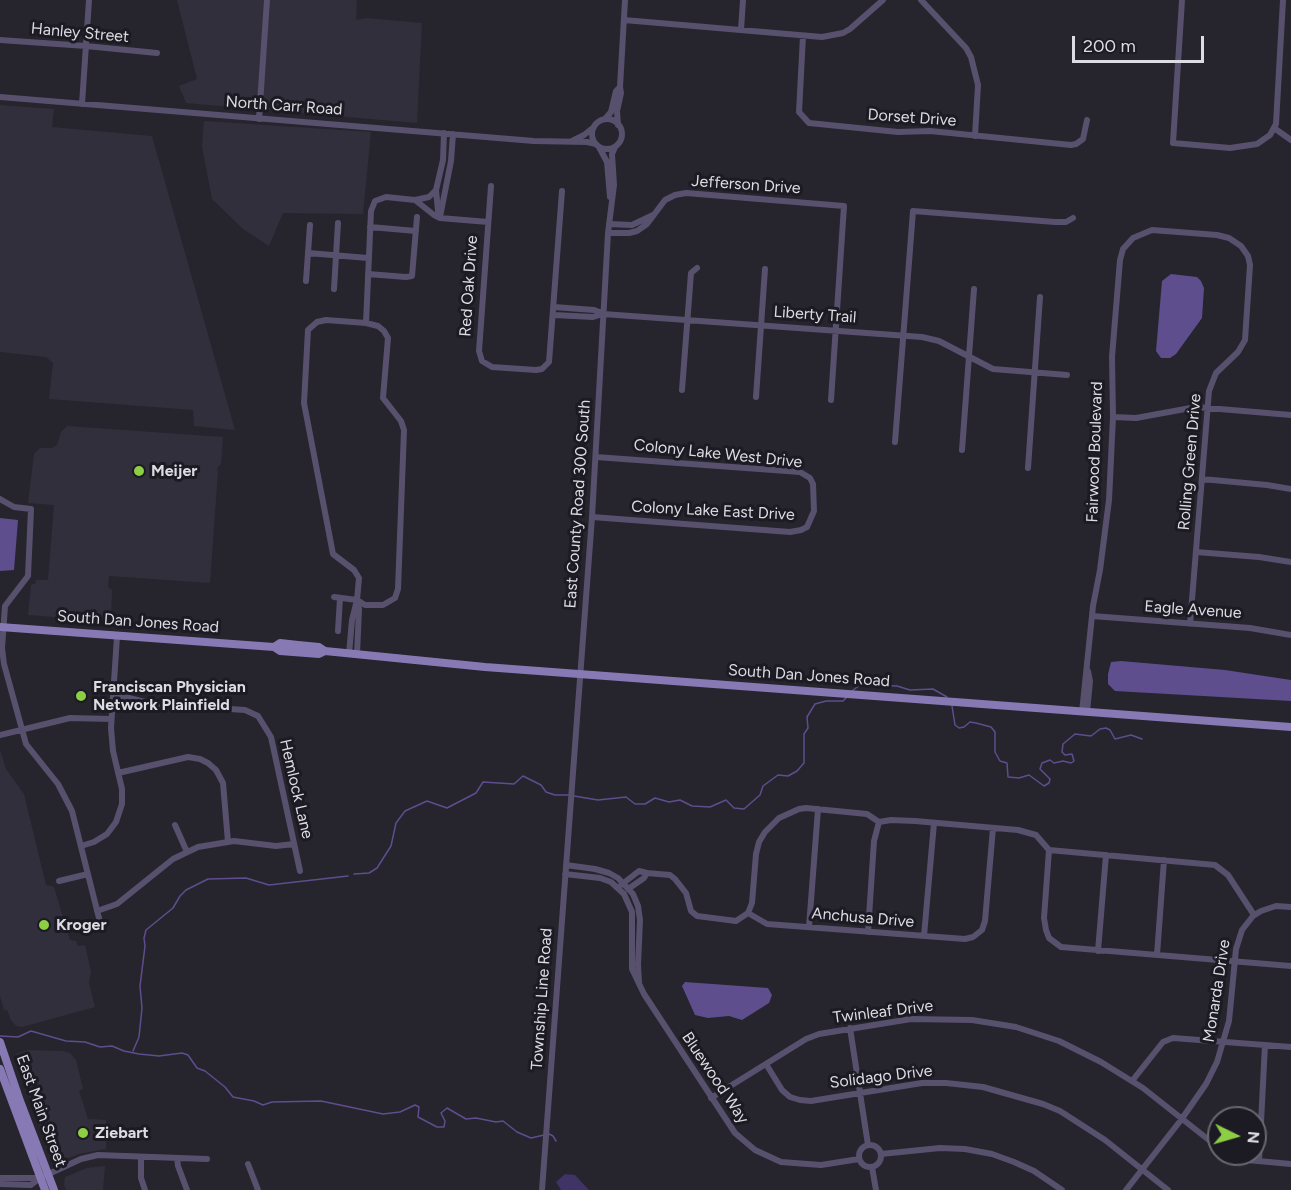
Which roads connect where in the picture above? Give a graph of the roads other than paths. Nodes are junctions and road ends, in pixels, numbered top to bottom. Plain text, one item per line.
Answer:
1 (89, 0) edge
2 (267, 0) edge
3 (625, 0) edge
4 (743, 0) edge
5 (883, 0) edge
6 (921, 0) edge
7 (1182, 0) edge
8 (1283, 2) edge
9 (1291, 3) edge
10 (624, 20) junction
11 (741, 30) junction
12 (803, 36) junction
13 (0, 40) edge
14 (86, 46) junction
15 (157, 53) dead end
16 (620, 87) junction
17 (0, 97) edge
18 (82, 104) junction
19 (259, 119) junction
20 (605, 119) junction
21 (1088, 120) dead end
22 (618, 125) junction
23 (594, 127) junction
24 (1274, 128) junction
25 (444, 133) junction
26 (453, 134) junction
27 (975, 136) junction
28 (1291, 140) edge
29 (566, 143) junction
30 (597, 146) junction
31 (615, 147) junction
32 (491, 186) dead end
33 (436, 190) junction
34 (562, 191) dead end
35 (415, 200) junction
36 (611, 201) junction
37 (653, 214) junction
38 (417, 217) dead end
39 (440, 218) junction
40 (1073, 218) dead end
41 (488, 222) junction
42 (338, 223) dead end
43 (609, 224) junction
44 (310, 225) dead end
45 (370, 227) junction
46 (416, 231) junction
47 (608, 233) junction
48 (1241, 246) joint
49 (308, 253) junction
50 (336, 255) junction
51 (368, 258) junction
52 (697, 268) dead end
53 (765, 268) dead end
54 (368, 274) junction
55 (306, 281) dead end
56 (334, 289) dead end
57 (974, 289) dead end
58 (1040, 297) dead end
59 (554, 307) junction
60 (603, 314) junction
61 (554, 315) junction
62 (687, 319) junction
63 (366, 323) junction
64 (761, 325) junction
65 (835, 330) junction
66 (903, 335) junction
67 (969, 358) junction
68 (1035, 373) junction
69 (1067, 375) dead end
70 (682, 390) dead end
71 (756, 397) dead end
72 (831, 400) dead end
73 (1207, 407) junction
74 (1291, 415) edge
75 (1113, 417) junction
76 (895, 442) dead end
77 (962, 450) dead end
78 (596, 457) junction
79 (1028, 468) dead end
80 (1202, 479) junction
81 (1291, 489) edge
82 (0, 499) edge
83 (814, 504) joint
84 (592, 517) junction
85 (1196, 552) junction
86 (1291, 562) edge
87 (357, 600) junction
88 (1092, 616) junction
89 (1190, 624) junction
90 (1, 627) edge
91 (339, 631) dead end
92 (1291, 635) edge
93 (117, 636) junction
94 (353, 654) junction
95 (580, 674) junction
96 (113, 694) junction
97 (1085, 712) junction
98 (111, 719) junction
99 (1291, 728) edge
100 (22, 729) junction
101 (0, 735) edge
102 (118, 772) junction
103 (818, 809) junction
104 (570, 810) joint
105 (879, 822) junction
106 (934, 823) junction
107 (175, 825) dead end
108 (993, 828) junction
109 (228, 842) junction
110 (294, 844) junction
111 (81, 846) junction
112 (1049, 850) junction
113 (187, 852) junction
114 (1106, 855) junction
115 (1164, 860) junction
116 (566, 865) junction
117 (300, 872) dead end
118 (590, 872) junction
119 (88, 874) junction
120 (565, 874) junction
121 (59, 881) dead end
122 (624, 888) junction
123 (1291, 907) edge
124 (97, 911) junction
125 (748, 913) junction
126 (1254, 915) junction
127 (101, 926) dead end
128 (809, 927) junction
129 (868, 932) junction
130 (924, 936) junction
131 (1098, 951) junction
132 (1157, 955) junction
133 (1235, 961) junction
134 (1291, 966) edge
135 (849, 1028) junction
136 (1224, 1042) junction
137 (1, 1044) edge
138 (1265, 1045) junction
139 (1291, 1047) edge
140 (766, 1064) junction
141 (0, 1069) edge
142 (1132, 1081) junction
143 (860, 1092) junction
144 (711, 1098) junction
145 (1262, 1106) edge
146 (1181, 1120) junction
147 (1207, 1139) edge
148 (868, 1145) junction
149 (881, 1154) junction
150 (141, 1158) junction
151 (177, 1158) junction
152 (207, 1159) dead end
153 (859, 1159) junction
154 (1267, 1162) edge
155 (248, 1164) dead end
156 (1291, 1164) edge
157 (872, 1167) junction
158 (1142, 1170) junction
159 (44, 1176) junction
160 (0, 1178) edge
161 (0, 1184) edge
162 (45, 1190) edge
163 (54, 1190) edge
164 (145, 1190) edge
165 (187, 1190) edge
166 (258, 1190) edge
167 (542, 1190) edge
168 (876, 1190) edge
169 (1062, 1190) edge
170 (1126, 1190) edge
171 (1168, 1190) edge

1 - 14 street
2 - 19 street
3 - 10 street
4 - 11 street
5 - 12 street
6 - 27 street
7 - 24 street
8 - 9 street
8 - 24 street
10 - 11 street
10 - 16 street
11 - 12 street
12 - 27 street, Dorset Drive
13 - 14 street, Hanley Street
14 - 15 street, Hanley Street
14 - 18 street
16 - 20 street
16 - 22 street
17 - 18 street, North Carr Road
18 - 19 street, North Carr Road
19 - 25 street, North Carr Road
20 - 22 street
20 - 23 street
21 - 27 street, Dorset Drive
22 - 31 street
23 - 29 street
23 - 30 street
24 - 28 street
25 - 26 street, North Carr Road
25 - 33 street
26 - 29 street, North Carr Road
26 - 39 street
29 - 30 street, North Carr Road
30 - 31 street
30 - 36 street, East County Road 300 South
31 - 36 street, East County Road 300 South
32 - 41 street, Red Oak Drive
33 - 35 street
33 - 39 street
34 - 59 street, Red Oak Drive
35 - 39 street
35 - 45 street
36 - 43 street, East County Road 300 South
37 - 43 street, Jefferson Drive
37 - 47 street, Jefferson Drive
37 - 65 street, Jefferson Drive
38 - 46 street
39 - 41 street
40 - 66 street
41 - 61 street, Red Oak Drive
42 - 50 street
43 - 47 street, East County Road 300 South
44 - 49 street
45 - 46 street
45 - 51 street
46 - 54 street
47 - 60 street, East County Road 300 South
48 - 73 street, Rolling Green Drive
48 - 75 street, Fairwood Boulevard
49 - 50 street
49 - 55 street
50 - 51 street
50 - 56 street
51 - 54 street
52 - 62 street
53 - 64 street
54 - 63 street
57 - 67 street
58 - 68 street
59 - 60 street
59 - 61 street, Red Oak Drive
60 - 61 street, Liberty Trail
60 - 62 street, Liberty Trail
60 - 78 street, East County Road 300 South
62 - 64 street, Liberty Trail
62 - 70 street
63 - 87 street
63 - 87 street
64 - 65 street, Liberty Trail
64 - 71 street
65 - 66 street, Liberty Trail
65 - 72 street
66 - 67 street, Liberty Trail
66 - 76 street
67 - 68 street, Liberty Trail
67 - 77 street
68 - 69 street, Liberty Trail
68 - 79 street
73 - 74 street
73 - 75 street
73 - 80 street, Rolling Green Drive
75 - 88 street, Fairwood Boulevard
78 - 83 street, Colony Lake West Drive
78 - 84 street, East County Road 300 South
80 - 81 street
80 - 85 street, Rolling Green Drive
82 - 90 street
83 - 84 street, Colony Lake East Drive
84 - 95 street, East County Road 300 South
85 - 86 street
85 - 89 street, Rolling Green Drive
87 - 91 street
87 - 94 street
88 - 89 street, Eagle Avenue
88 - 97 street, Fairwood Boulevard
89 - 92 street, Eagle Avenue
90 - 93 main road, South Dan Jones Road
90 - 100 street
93 - 94 main road, South Dan Jones Road
93 - 96 street
94 - 95 main road, South Dan Jones Road
95 - 97 main road, South Dan Jones Road
95 - 104 street, East County Road 300 South
96 - 98 street
96 - 110 street, Hemlock Lane
97 - 99 main road, South Dan Jones Road
98 - 100 street
98 - 102 street
100 - 101 street
100 - 111 street
102 - 109 street
102 - 111 street
103 - 105 street
103 - 125 street
103 - 128 street
104 - 116 street, Township Line Road
105 - 106 street
105 - 129 street
106 - 108 street
106 - 130 street
107 - 113 street
108 - 112 street
108 - 130 street, Anchusa Drive
109 - 110 street
109 - 113 street
110 - 117 street, Hemlock Lane
111 - 119 street
112 - 114 street
112 - 131 street
113 - 124 street
114 - 115 street
114 - 131 street
115 - 126 street
115 - 132 street
116 - 118 street
116 - 120 street, Township Line Road
118 - 120 street
118 - 122 street
119 - 121 street
119 - 124 street
120 - 167 street, Township Line Road
122 - 125 street
122 - 144 street, Bluewood Way
123 - 126 street
124 - 127 street
125 - 128 street, Anchusa Drive
126 - 133 street, Monarda Drive
128 - 129 street, Anchusa Drive
129 - 130 street, Anchusa Drive
131 - 132 street
132 - 133 street
133 - 134 street
133 - 136 street, Monarda Drive
135 - 140 street, Twinleaf Drive
135 - 142 street, Twinleaf Drive
135 - 143 street
136 - 138 street
136 - 142 street
136 - 146 street, Monarda Drive
137 - 159 main road, East Main Street
138 - 139 street
138 - 145 street
140 - 143 street, Solidago Drive
140 - 144 street, Twinleaf Drive
141 - 159 main road, East Main Street
142 - 146 street, Twinleaf Drive
143 - 148 street
143 - 158 street, Solidago Drive
144 - 153 street, Bluewood Way
146 - 147 street, Twinleaf Drive
146 - 158 street, Monarda Drive
148 - 149 street
148 - 153 street
149 - 157 street
149 - 169 street
150 - 151 street
150 - 159 street
150 - 164 street
151 - 152 street
151 - 165 street
153 - 157 street
154 - 156 street
155 - 166 street
157 - 168 street
158 - 170 street, Monarda Drive
158 - 171 street, Solidago Drive
159 - 160 street
159 - 161 street
159 - 162 main road, East Main Street
159 - 163 main road, East Main Street

